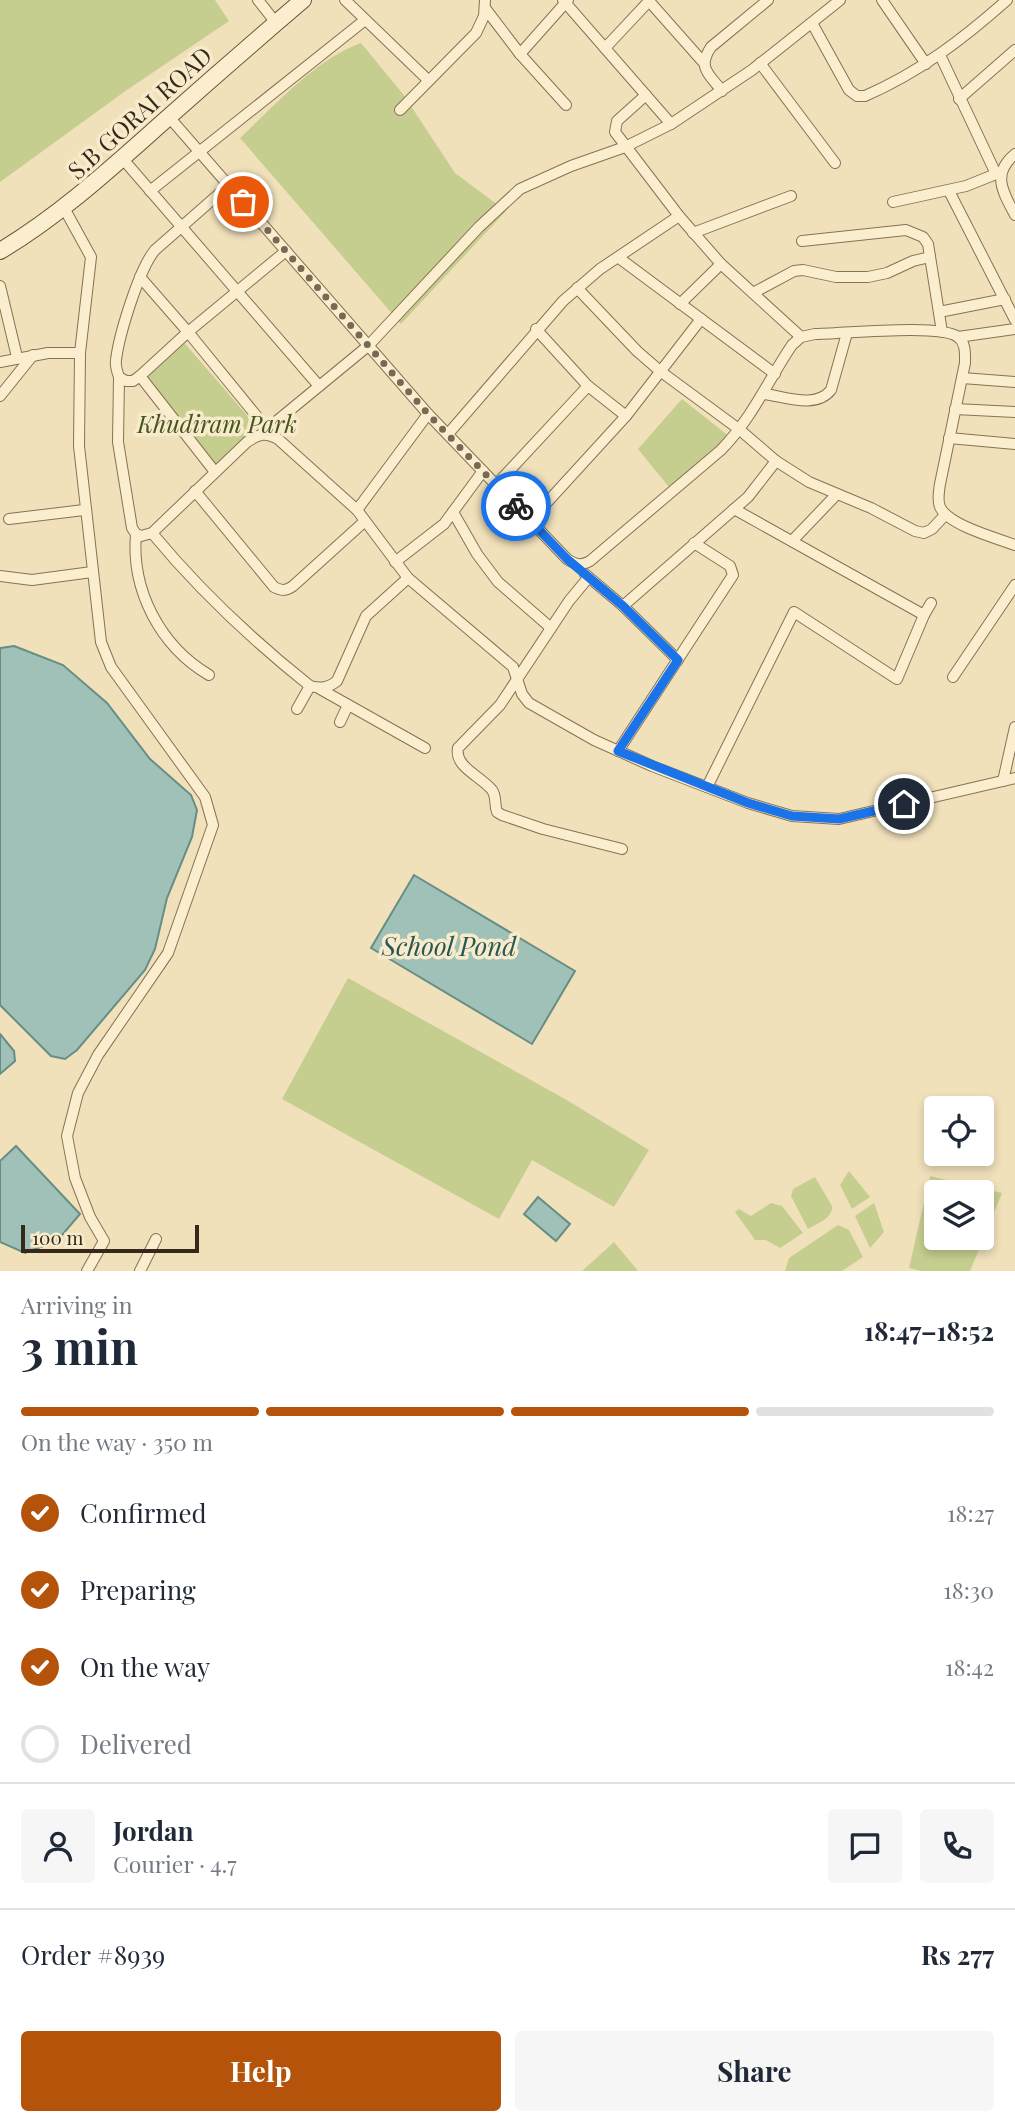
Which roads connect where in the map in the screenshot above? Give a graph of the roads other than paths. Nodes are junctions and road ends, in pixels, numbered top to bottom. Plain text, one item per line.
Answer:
1 (258, 0) edge
2 (303, 0) edge
3 (345, 0) edge
4 (649, 0) edge
5 (768, 0) edge
6 (840, 0) edge
7 (882, 0) edge
8 (1006, 0) edge
9 (565, 1) edge
10 (485, 4) edge
11 (365, 20) junction
12 (276, 23) junction
13 (812, 23) junction
14 (605, 48) junction
15 (1015, 51) edge
16 (520, 54) junction
17 (940, 55) junction
18 (703, 62) junction
19 (760, 63) junction
20 (926, 64) junction
21 (429, 80) junction
22 (722, 91) junction
23 (646, 95) junction
24 (959, 99) junction
25 (566, 104) dead end
26 (400, 110) dead end
27 (169, 117) junction
28 (671, 124) junction
29 (625, 147) junction
30 (198, 150) junction
31 (1015, 154) edge
32 (122, 158) junction
33 (835, 163) dead end
34 (999, 173) junction
35 (228, 186) junction
36 (150, 191) junction
37 (949, 191) junction
38 (791, 196) dead end
39 (893, 202) dead end
40 (64, 208) junction
41 (1015, 215) edge
42 (679, 216) junction
43 (180, 227) junction
44 (693, 233) junction
45 (802, 241) dead end
46 (0, 251) edge
47 (286, 251) junction
48 (930, 257) junction
49 (619, 258) junction
50 (721, 264) junction
51 (140, 277) junction
52 (0, 286) edge
53 (577, 288) junction
54 (237, 292) junction
55 (753, 293) junction
56 (1009, 301) edge
57 (680, 304) junction
58 (939, 312) junction
59 (701, 319) junction
60 (1015, 320) edge
61 (1015, 329) edge
62 (537, 330) junction
63 (188, 332) junction
64 (943, 332) junction
65 (847, 333) junction
66 (801, 337) junction
67 (958, 337) junction
68 (368, 346) junction
69 (80, 353) junction
70 (33, 355) junction
71 (17, 357) junction
72 (0, 362) edge
73 (660, 371) junction
74 (775, 374) junction
75 (140, 376) junction
76 (119, 377) junction
77 (962, 378) junction
78 (1015, 382) edge
79 (319, 386) junction
80 (588, 386) junction
81 (765, 394) junction
82 (0, 396) edge
83 (956, 408) junction
84 (1015, 412) edge
85 (428, 414) junction
86 (625, 416) junction
87 (740, 430) junction
88 (267, 433) junction
89 (448, 434) junction
90 (949, 438) junction
91 (1015, 444) edge
92 (776, 461) junction
93 (483, 471) junction
94 (215, 472) junction
95 (496, 485) junction
96 (195, 491) junction
97 (836, 494) junction
98 (734, 509) junction
99 (84, 510) junction
100 (357, 510) junction
101 (453, 512) junction
102 (945, 515) junction
103 (9, 519) dead end
104 (530, 521) junction
105 (365, 522) junction
106 (152, 533) junction
107 (136, 534) junction
108 (792, 541) junction
109 (694, 543) junction
110 (1015, 545) edge
111 (395, 562) junction
112 (575, 564) junction
113 (92, 572) junction
114 (0, 576) edge
115 (408, 578) junction
116 (588, 578) junction
117 (1015, 585) edge
118 (931, 603) dead end
119 (623, 606) junction
120 (924, 615) junction
121 (551, 628) junction
122 (678, 660) junction
123 (209, 675) dead end
124 (953, 677) dead end
125 (519, 678) junction
126 (315, 687) junction
127 (348, 705) junction
128 (297, 709) dead end
129 (340, 722) dead end
130 (1015, 727) edge
131 (425, 748) dead end
132 (618, 751) junction
133 (1009, 780) edge
134 (707, 787) junction
135 (622, 849) dead end
136 (156, 1239) dead end
137 (87, 1271) edge
138 (140, 1271) edge

1 - 12 street
2 - 12 street, S.B GORAI ROAD
3 - 11 street
4 - 14 street
4 - 18 street
5 - 18 street
6 - 13 street
7 - 20 street
8 - 17 street
9 - 14 street
9 - 16 street
10 - 16 street
10 - 21 street
11 - 21 street
11 - 30 street
12 - 27 street, S.B GORAI ROAD
13 - 19 street
13 - 20 street
14 - 23 street
15 - 24 street
16 - 25 street
17 - 20 street
17 - 24 street
18 - 22 street
19 - 22 street
19 - 33 street
21 - 26 street
22 - 28 street
23 - 28 street
23 - 29 street
24 - 34 street
27 - 30 street
27 - 32 street, S.B GORAI ROAD
28 - 29 street
29 - 42 street
29 - 68 street
30 - 35 street
30 - 36 street
31 - 34 street
32 - 36 street
32 - 40 street, S.B GORAI ROAD
34 - 37 street
34 - 41 street
35 - 43 street
35 - 47 street
36 - 43 street
37 - 39 street
37 - 56 street
38 - 44 street
40 - 46 street, S.B GORAI ROAD
40 - 69 street
42 - 44 street
42 - 49 street
43 - 51 street
43 - 54 street
44 - 50 street
45 - 48 street
47 - 54 street
47 - 68 street
48 - 55 street
48 - 58 street
49 - 53 street
49 - 57 street
50 - 55 street
50 - 57 street
51 - 63 street
51 - 76 street
52 - 71 street
53 - 62 street
53 - 73 street
54 - 63 street
54 - 79 street
55 - 66 street
56 - 58 street
56 - 60 street
57 - 59 street
58 - 64 street
59 - 73 street
59 - 74 street
61 - 67 street
62 - 80 street
62 - 89 street
63 - 75 street
63 - 88 street
64 - 65 street
64 - 67 street
65 - 66 street
65 - 81 street
66 - 74 street
67 - 77 street
68 - 79 street
68 - 85 street
69 - 70 street
69 - 99 street
70 - 71 street
70 - 82 street
71 - 72 street
73 - 86 street
73 - 87 street
74 - 81 street
75 - 76 street
75 - 94 street
76 - 107 street
77 - 78 street
77 - 83 street
79 - 88 street
80 - 86 street
80 - 95 street
81 - 87 street
83 - 84 street
83 - 90 street
85 - 89 street
85 - 100 street
86 - 104 street
87 - 92 street
87 - 112 street
88 - 94 street
88 - 100 street
89 - 93 street
90 - 91 street
90 - 102 street
92 - 97 street
92 - 98 street
93 - 95 street
93 - 101 street
94 - 96 street
95 - 104 street
96 - 105 street
96 - 106 street
97 - 102 street
97 - 108 street
98 - 108 street
98 - 109 street
99 - 103 street
99 - 113 street
100 - 105 street
101 - 111 street
101 - 121 street
102 - 110 street
104 - 112 street
105 - 111 street
106 - 107 street
106 - 126 street
107 - 123 street
108 - 120 street
109 - 119 street
109 - 122 street
111 - 115 street
112 - 116 street
113 - 114 street
113 - 137 street
115 - 125 street
115 - 126 street
116 - 119 street
116 - 121 street
117 - 124 street
118 - 120 street
119 - 122 street
120 - 134 street
121 - 125 street
122 - 132 street
125 - 132 street
125 - 135 street
126 - 127 street
126 - 128 street
127 - 129 street
127 - 131 street
130 - 133 street
132 - 134 street
133 - 134 street
136 - 138 street

